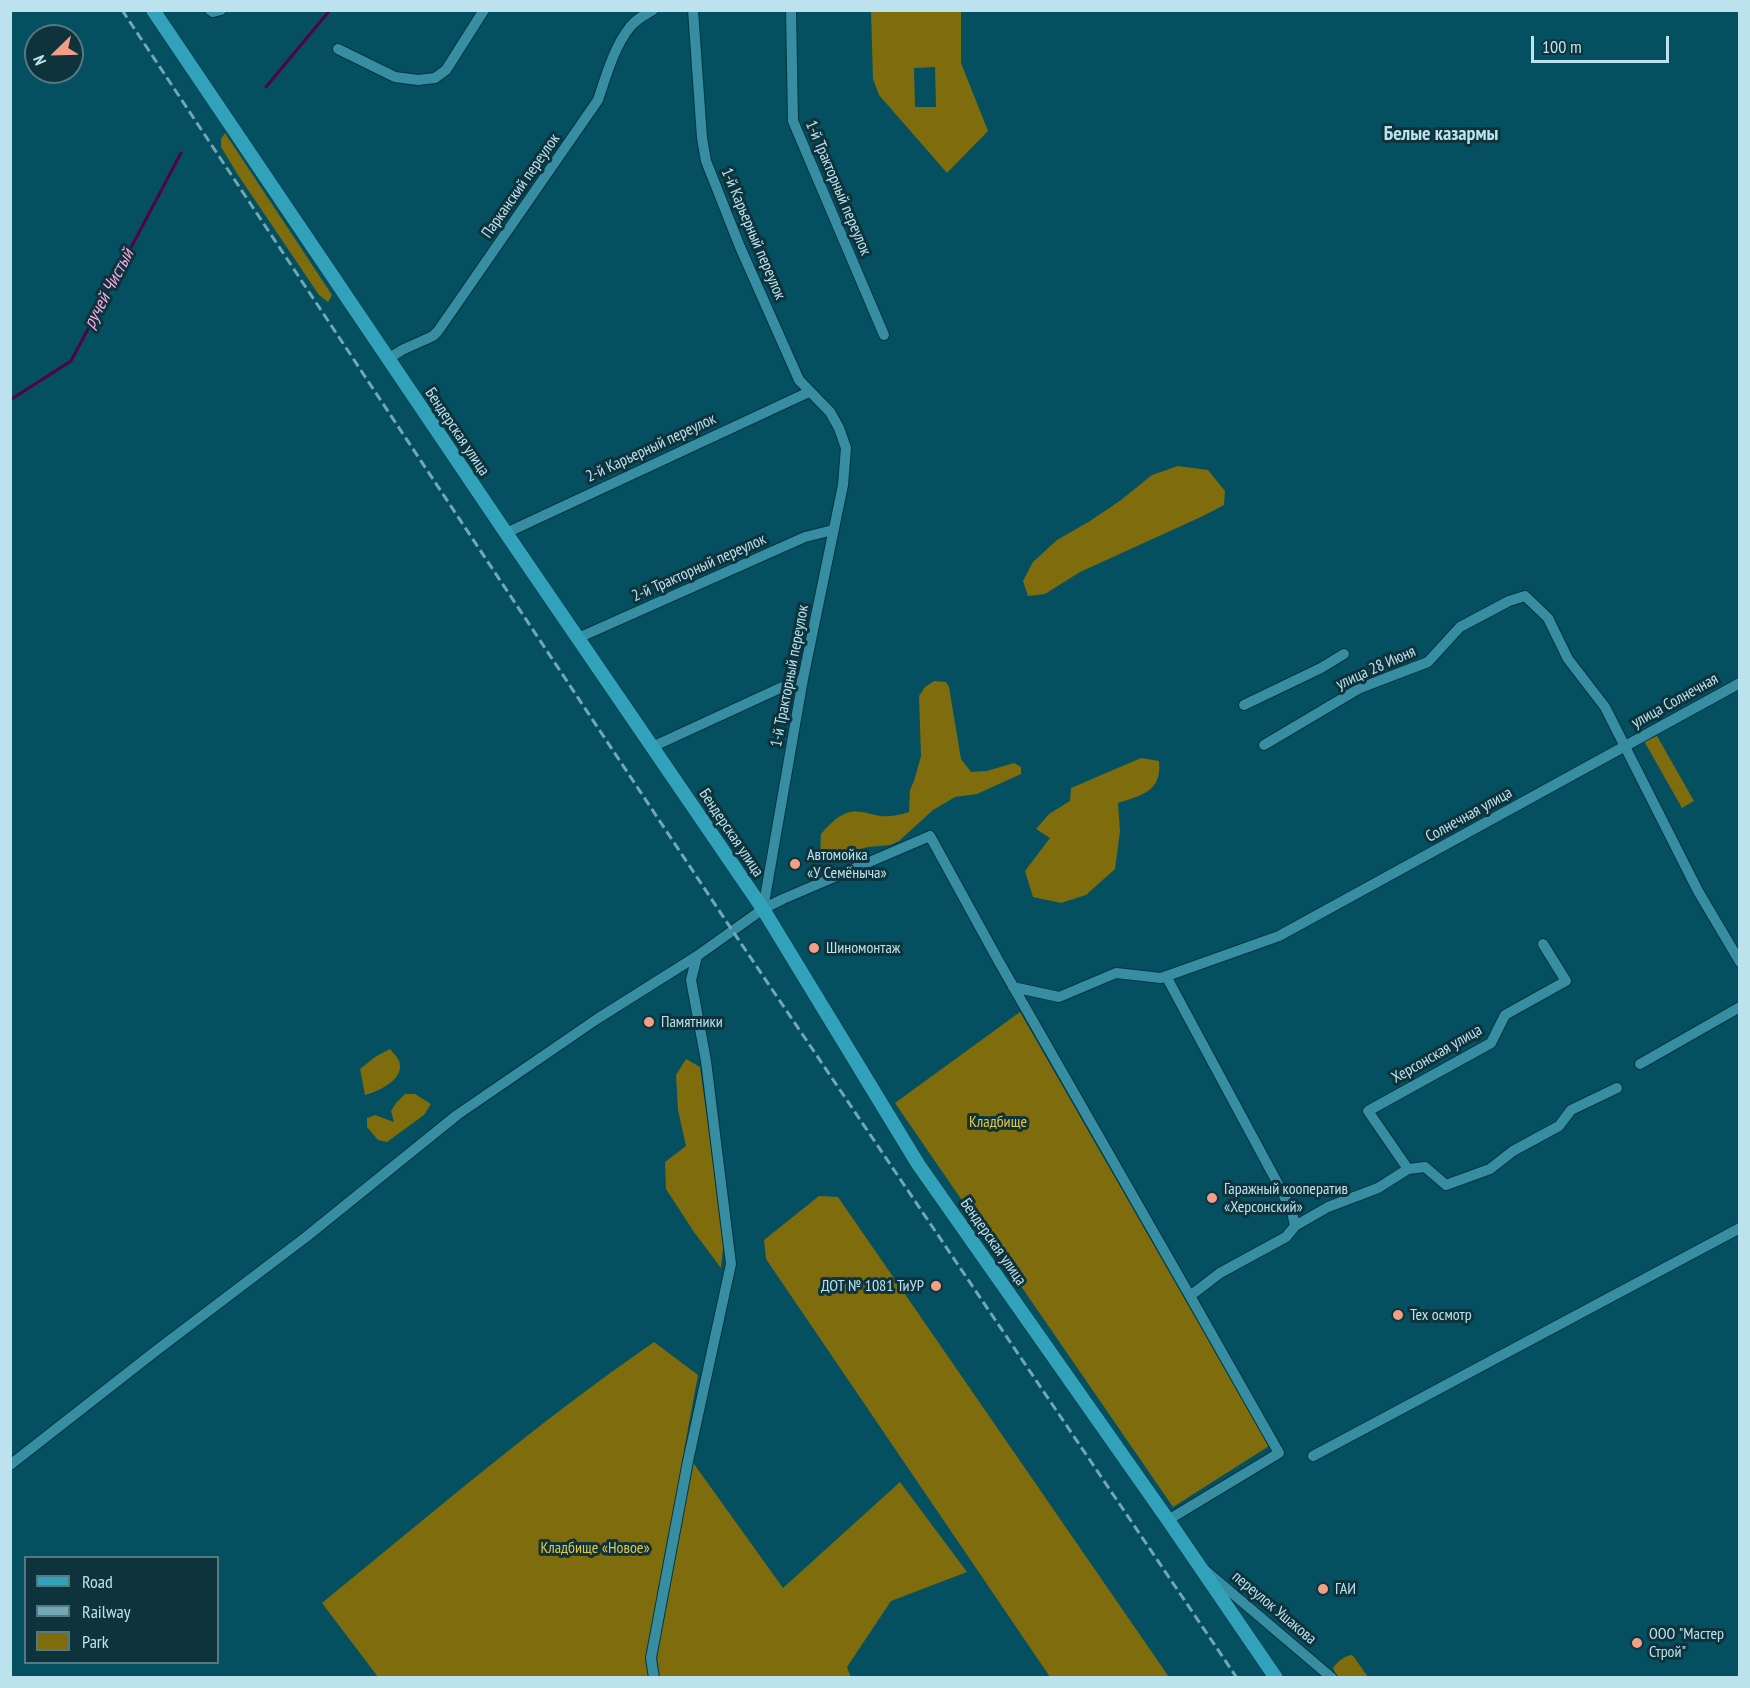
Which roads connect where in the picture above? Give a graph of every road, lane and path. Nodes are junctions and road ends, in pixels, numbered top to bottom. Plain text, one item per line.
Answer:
1 (153, 10) edge
2 (210, 10) edge
3 (220, 10) edge
4 (484, 10) edge
5 (653, 10) edge
6 (693, 10) edge
7 (791, 10) edge
8 (338, 50) dead end
9 (884, 335) dead end
10 (388, 359) junction
11 (809, 392) junction
12 (846, 448) joint
13 (834, 530) junction
14 (506, 533) junction
15 (578, 638) junction
16 (1344, 654) dead end
17 (803, 679) junction
18 (1740, 683) edge
19 (1244, 705) dead end
20 (1264, 745) dead end
21 (1624, 746) junction
22 (652, 747) junction
23 (763, 909) junction
24 (1543, 944) dead end
25 (697, 956) junction
26 (1740, 962) edge
27 (1166, 976) junction
28 (1013, 987) junction
29 (1740, 1007) edge
30 (1640, 1064) dead end
31 (1617, 1088) dead end
32 (1408, 1169) junction
33 (1295, 1226) junction
34 (1740, 1228) edge
35 (1190, 1296) junction
36 (1313, 1456) dead end
37 (10, 1465) edge
38 (1168, 1520) junction
39 (1196, 1562) junction
40 (654, 1677) edge
41 (1276, 1677) edge
42 (1332, 1677) edge

1 - 10 main road, Бендерская улица
2 - 3 street
4 - 8 street
5 - 10 street, Парканский переулок
6 - 11 street, 1-й Карьерный переулок
7 - 9 street, 1-й Тракторный переулок
10 - 14 main road, Бендерская улица
11 - 12 street, 1-й Карьерный переулок
11 - 14 street, 2-й Карьерный переулок
12 - 13 street, 1-й Тракторный переулок
13 - 15 street, 2-й Тракторный переулок
13 - 17 street, 1-й Тракторный переулок
14 - 15 main road, Бендерская улица
15 - 22 main road, Бендерская улица
16 - 19 street
17 - 22 street
17 - 23 street, 1-й Тракторный переулок
18 - 21 street, улица Солнечная
20 - 21 street, улица 28 Июня
21 - 26 street
21 - 27 street, Солнечная улица
22 - 23 main road, Бендерская улица
23 - 25 street
23 - 28 street
23 - 38 main road, Бендерская улица
24 - 32 street, Херсонская улица
25 - 37 street
25 - 40 street
27 - 28 street
27 - 33 street
28 - 35 street
29 - 30 street
31 - 32 street
32 - 33 street
33 - 35 street
34 - 36 street
35 - 38 street
38 - 39 main road, Бендерская улица
39 - 41 main road, Бендерская улица
39 - 42 street, переулок Ушакова

